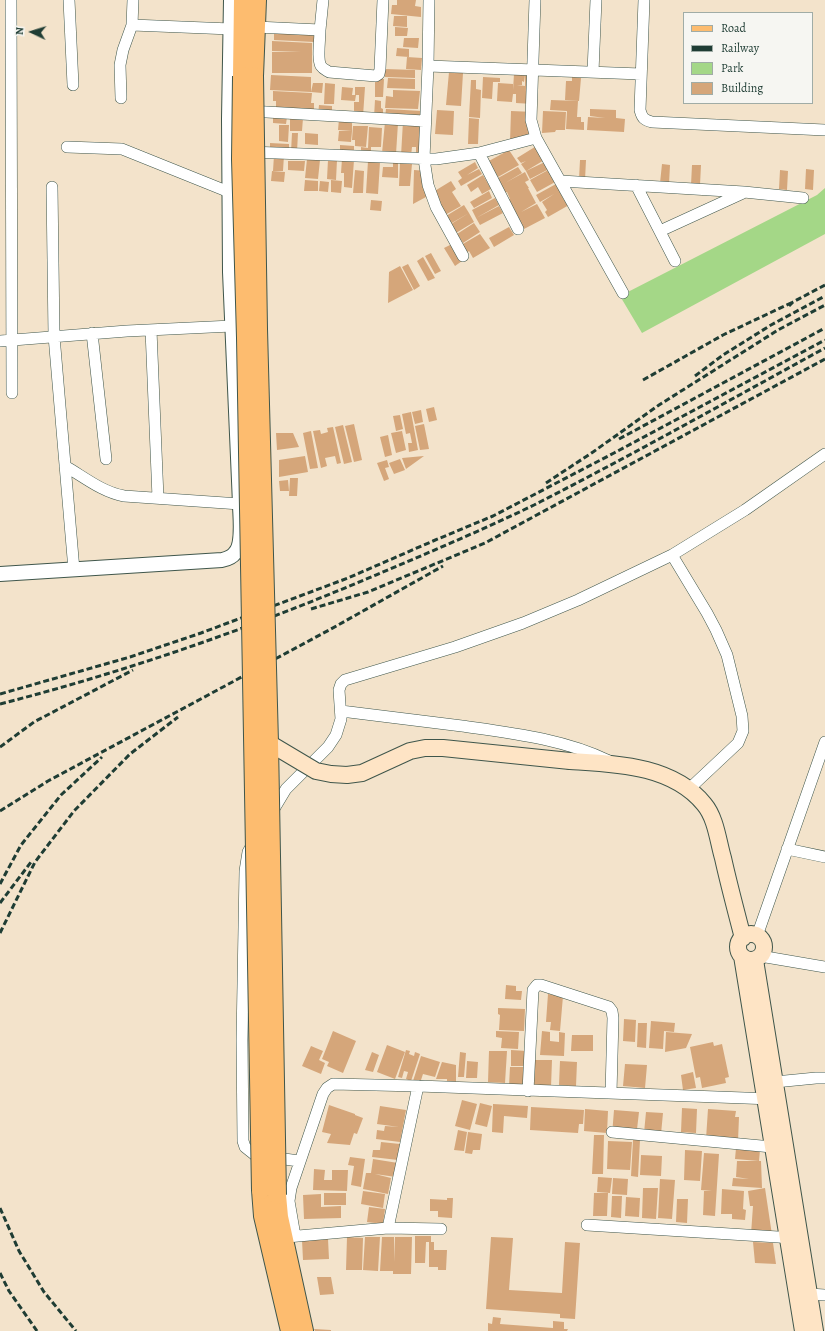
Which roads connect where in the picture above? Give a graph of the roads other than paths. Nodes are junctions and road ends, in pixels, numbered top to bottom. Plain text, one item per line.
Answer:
1 (11, 0) edge
2 (69, 0) edge
3 (133, 0) edge
4 (231, 0) edge
5 (243, 0) edge
6 (257, 0) edge
7 (323, 0) edge
8 (383, 0) edge
9 (429, 0) edge
10 (535, 0) edge
11 (596, 0) edge
12 (644, 0) edge
13 (132, 25) junction
14 (256, 27) junction
15 (231, 30) junction
16 (320, 30) junction
17 (428, 66) junction
18 (534, 70) junction
19 (593, 72) junction
20 (641, 74) junction
21 (248, 76) junction
22 (73, 85) dead end
23 (121, 98) dead end
24 (229, 110) junction
25 (424, 121) junction
26 (825, 130) edge
27 (536, 138) junction
28 (67, 147) dead end
29 (229, 151) junction
30 (479, 153) junction
31 (424, 159) junction
32 (561, 181) junction
33 (636, 185) junction
34 (52, 187) dead end
35 (229, 192) junction
36 (744, 192) junction
37 (803, 198) dead end
38 (518, 229) dead end
39 (660, 231) junction
40 (463, 256) dead end
41 (675, 261) dead end
42 (624, 293) dead end
43 (232, 326) junction
44 (151, 330) junction
45 (92, 333) junction
46 (54, 336) junction
47 (12, 340) junction
48 (0, 341) edge
49 (12, 393) dead end
50 (825, 454) edge
51 (106, 459) dead end
52 (65, 466) junction
53 (158, 498) junction
54 (240, 504) junction
55 (672, 555) junction
56 (74, 570) junction
57 (0, 574) edge
58 (341, 711) junction
59 (825, 742) edge
60 (269, 743) junction
61 (615, 764) junction
62 (689, 790) junction
63 (787, 849) junction
64 (825, 857) edge
65 (750, 937) junction
66 (752, 957) junction
67 (825, 967) edge
68 (825, 1078) edge
69 (775, 1082) junction
70 (418, 1086) junction
71 (528, 1091) junction
72 (611, 1093) junction
73 (771, 1099) junction
74 (612, 1132) dead end
75 (772, 1147) junction
76 (299, 1161) junction
77 (269, 1193) junction
78 (587, 1225) dead end
79 (388, 1228) junction
80 (441, 1229) dead end
81 (289, 1236) junction
82 (794, 1238) junction
83 (809, 1294) junction
84 (825, 1295) edge
85 (290, 1331) edge
86 (304, 1331) edge
87 (803, 1331) edge
88 (815, 1331) edge

1 - 47 street
2 - 22 street
3 - 13 street
4 - 15 street
5 - 21 main road
6 - 14 main road
7 - 16 street
8 - 16 street
9 - 17 street
10 - 18 street
11 - 19 street
12 - 20 street
13 - 15 street
13 - 23 street
14 - 16 street
14 - 21 main road
15 - 24 street
17 - 18 street
17 - 25 street
18 - 19 street
18 - 27 street
19 - 20 street
20 - 26 street
21 - 60 main road, bridge
21 - 77 main road, bridge
24 - 25 street
24 - 29 street
25 - 31 street
27 - 30 street
27 - 32 street
28 - 35 street
29 - 31 street
29 - 35 street
30 - 31 street
30 - 38 street
31 - 40 street
32 - 33 street
32 - 42 street
33 - 36 street
33 - 39 street
34 - 46 street
35 - 43 street
36 - 37 street
36 - 39 street
39 - 41 street
43 - 44 street
43 - 54 street
44 - 45 street
44 - 53 street
45 - 46 street
45 - 51 street
46 - 47 street
46 - 52 street
47 - 48 street
47 - 49 street
50 - 55 street
52 - 53 street
52 - 56 street
53 - 54 street
54 - 56 street
55 - 58 street
55 - 62 street
56 - 57 street
58 - 61 street
58 - 76 street
59 - 63 street
60 - 61 main road, bridge
60 - 77 main road, bridge
61 - 62 main road
62 - 65 main road
63 - 64 street
63 - 65 street
65 - 66 main road
65 - 66 main road
66 - 67 street
66 - 69 main road
66 - 73 main road
68 - 69 street
69 - 73 main road
70 - 71 street
70 - 76 street
70 - 79 street
71 - 72 street
71 - 72 street
72 - 73 street
73 - 75 main road
73 - 82 main road
74 - 75 street
75 - 82 main road
76 - 81 street
77 - 81 main road
77 - 85 main road
78 - 82 street
79 - 80 street
79 - 81 street
81 - 86 main road
82 - 83 main road
82 - 87 main road
83 - 84 street
83 - 88 main road

